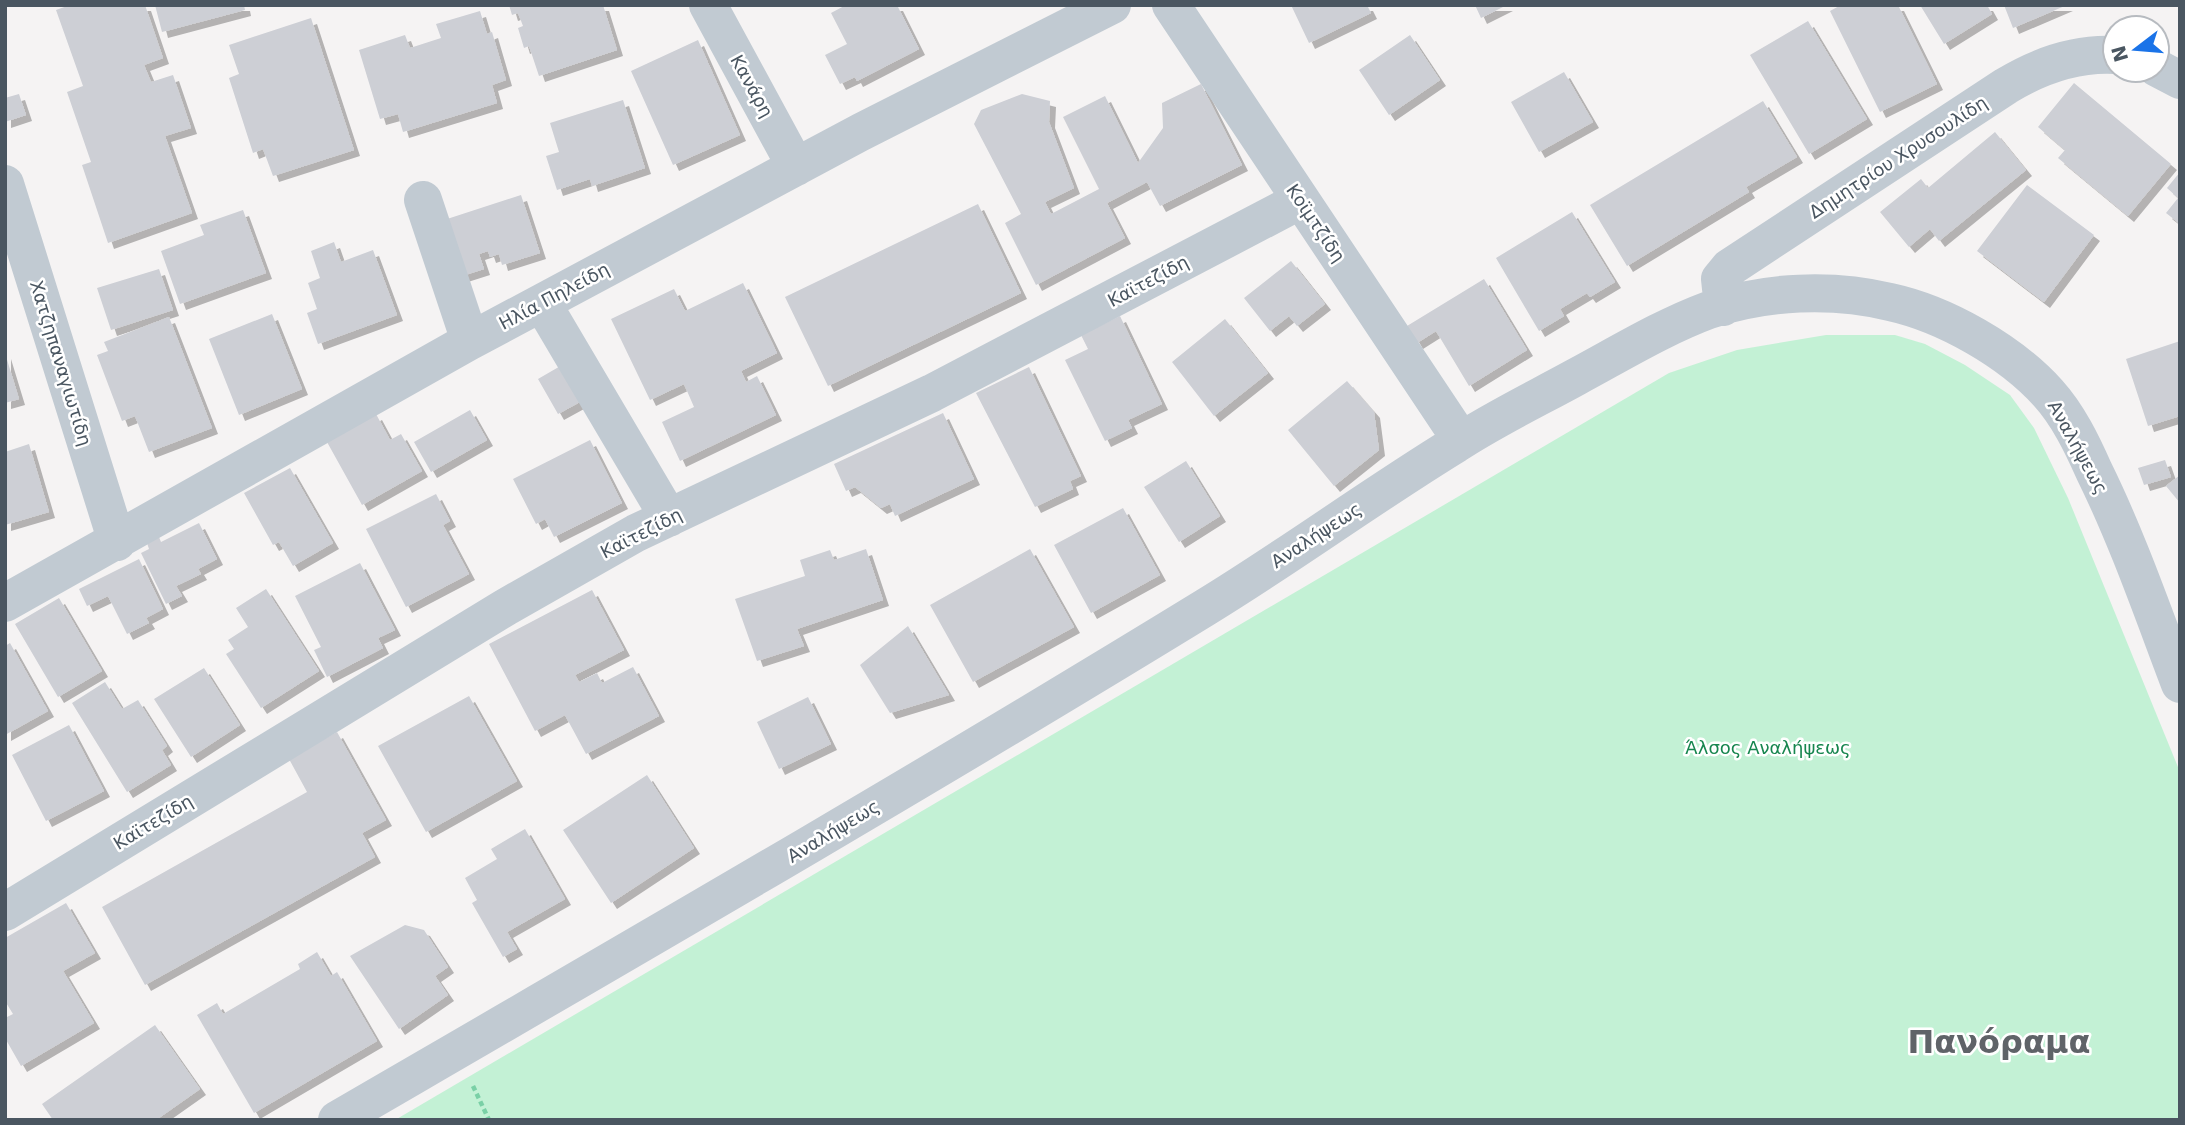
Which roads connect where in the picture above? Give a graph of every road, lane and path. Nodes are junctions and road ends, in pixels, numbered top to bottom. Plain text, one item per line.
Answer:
1 (708, 5) edge
2 (1112, 5) edge
3 (1171, 5) edge
4 (2101, 55) edge
5 (796, 167) junction
6 (5, 184) edge
7 (1301, 200) junction
8 (423, 201) dead end
9 (542, 303) junction
10 (1723, 307) junction
11 (470, 341) junction
12 (1461, 440) junction
13 (669, 518) junction
14 (117, 542) junction
15 (5, 603) edge
16 (2180, 684) edge
17 (5, 912) edge
18 (337, 1120) edge

1 - 5 street, Κανάρη
2 - 5 street, Ηλία Πηλείδη
3 - 7 street, Κοϊμτζίδη
4 - 10 street, Δημητρίου Χρυσουλίδη
5 - 9 street, Ηλία Πηλείδη
6 - 14 street, Χατζηπαναγιωτίδη
7 - 12 street, Κοϊμτζίδη
7 - 13 street, Καϊτεζίδη
8 - 11 street
9 - 11 street, Ηλία Πηλείδη
9 - 13 street
10 - 12 street, Αναλήψεως
10 - 16 street, Αναλήψεως
11 - 14 street, Ηλία Πηλείδη
12 - 18 street, Αναλήψεως
13 - 17 street, Καϊτεζίδη
14 - 15 street, Ηλία Πηλείδη

